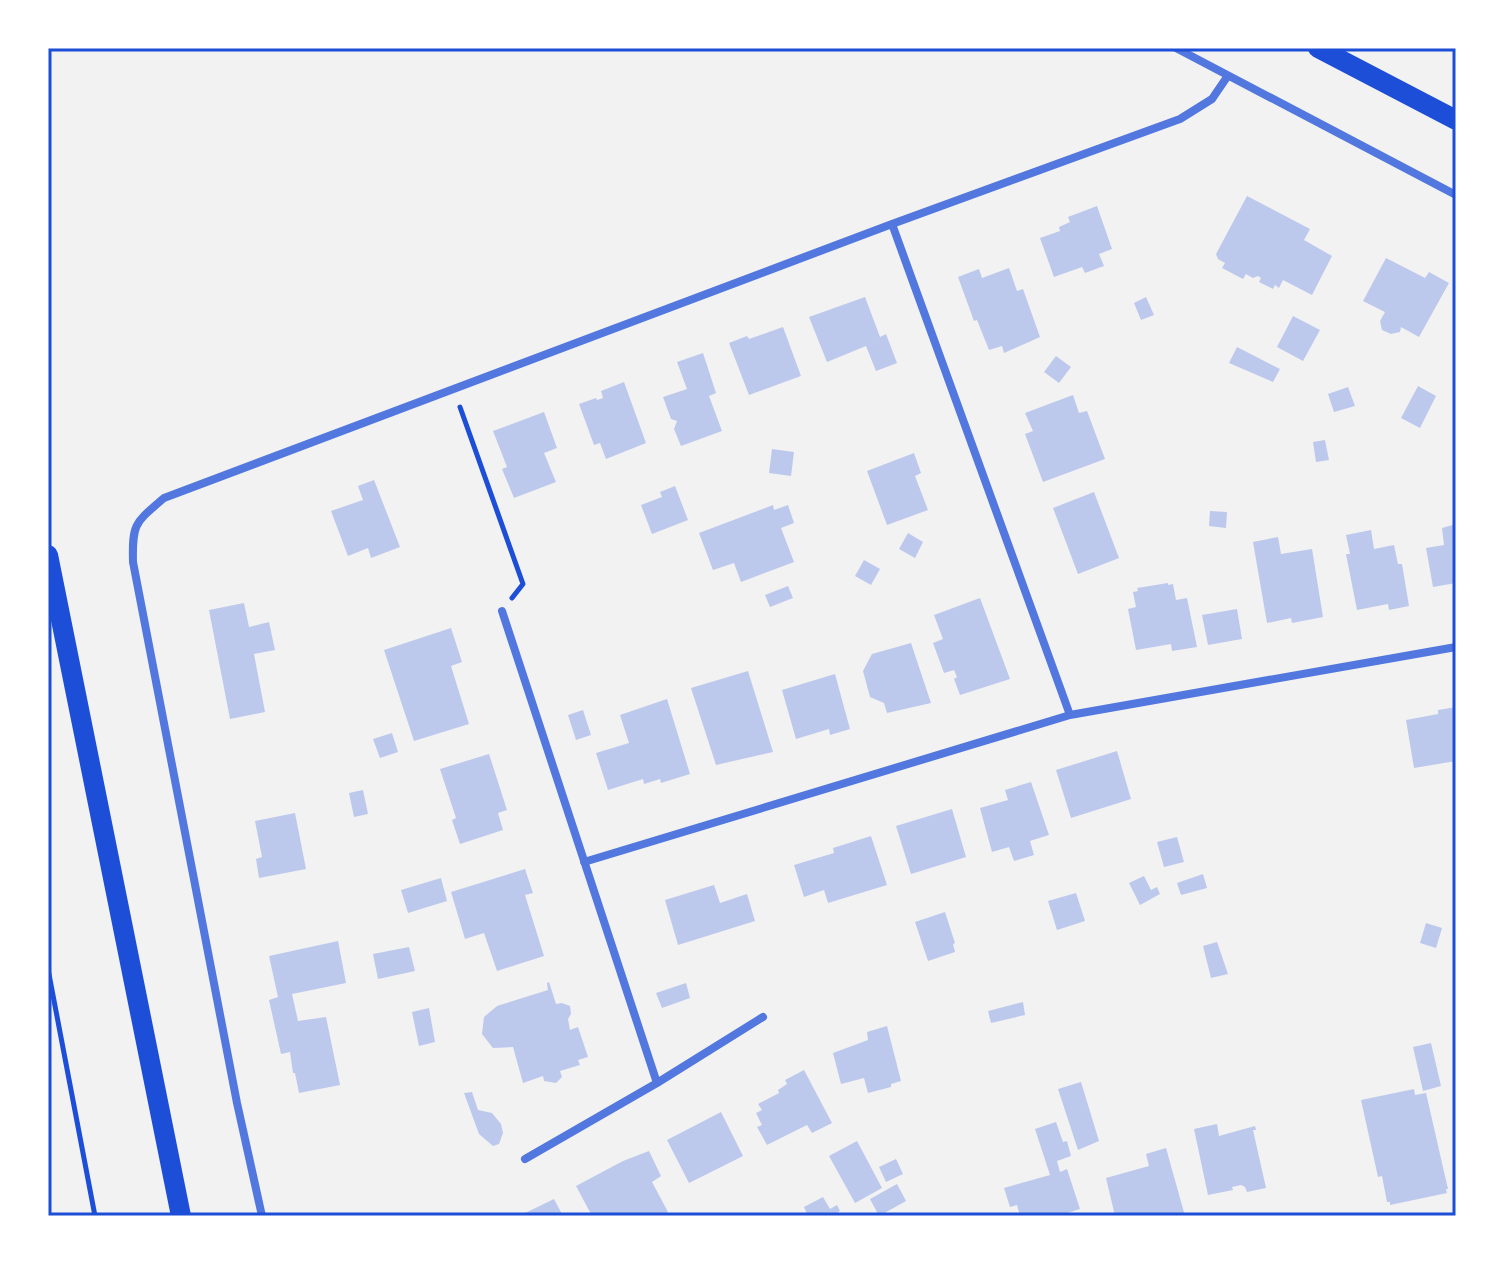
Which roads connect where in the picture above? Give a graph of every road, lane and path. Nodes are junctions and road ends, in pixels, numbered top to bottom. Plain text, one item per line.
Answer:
1 (1176, 48) edge
2 (1318, 48) edge
3 (1227, 77) junction
4 (1456, 120) edge
5 (1456, 195) edge
6 (892, 224) junction
7 (453, 389) junction
8 (48, 555) edge
9 (502, 611) joint
10 (1456, 647) edge
11 (1070, 715) junction
12 (584, 862) junction
13 (48, 969) edge
14 (763, 1017) dead end
15 (657, 1083) junction
16 (525, 1159) dead end
17 (95, 1216) edge
18 (181, 1216) edge
19 (262, 1216) edge

1 - 3 street
2 - 4 main road
3 - 5 street
3 - 6 street
6 - 7 street
6 - 11 street
7 - 9 path
7 - 19 street
8 - 18 main road
9 - 12 street
10 - 11 street
11 - 12 street
12 - 15 street
13 - 17 path
14 - 15 street
15 - 16 street

